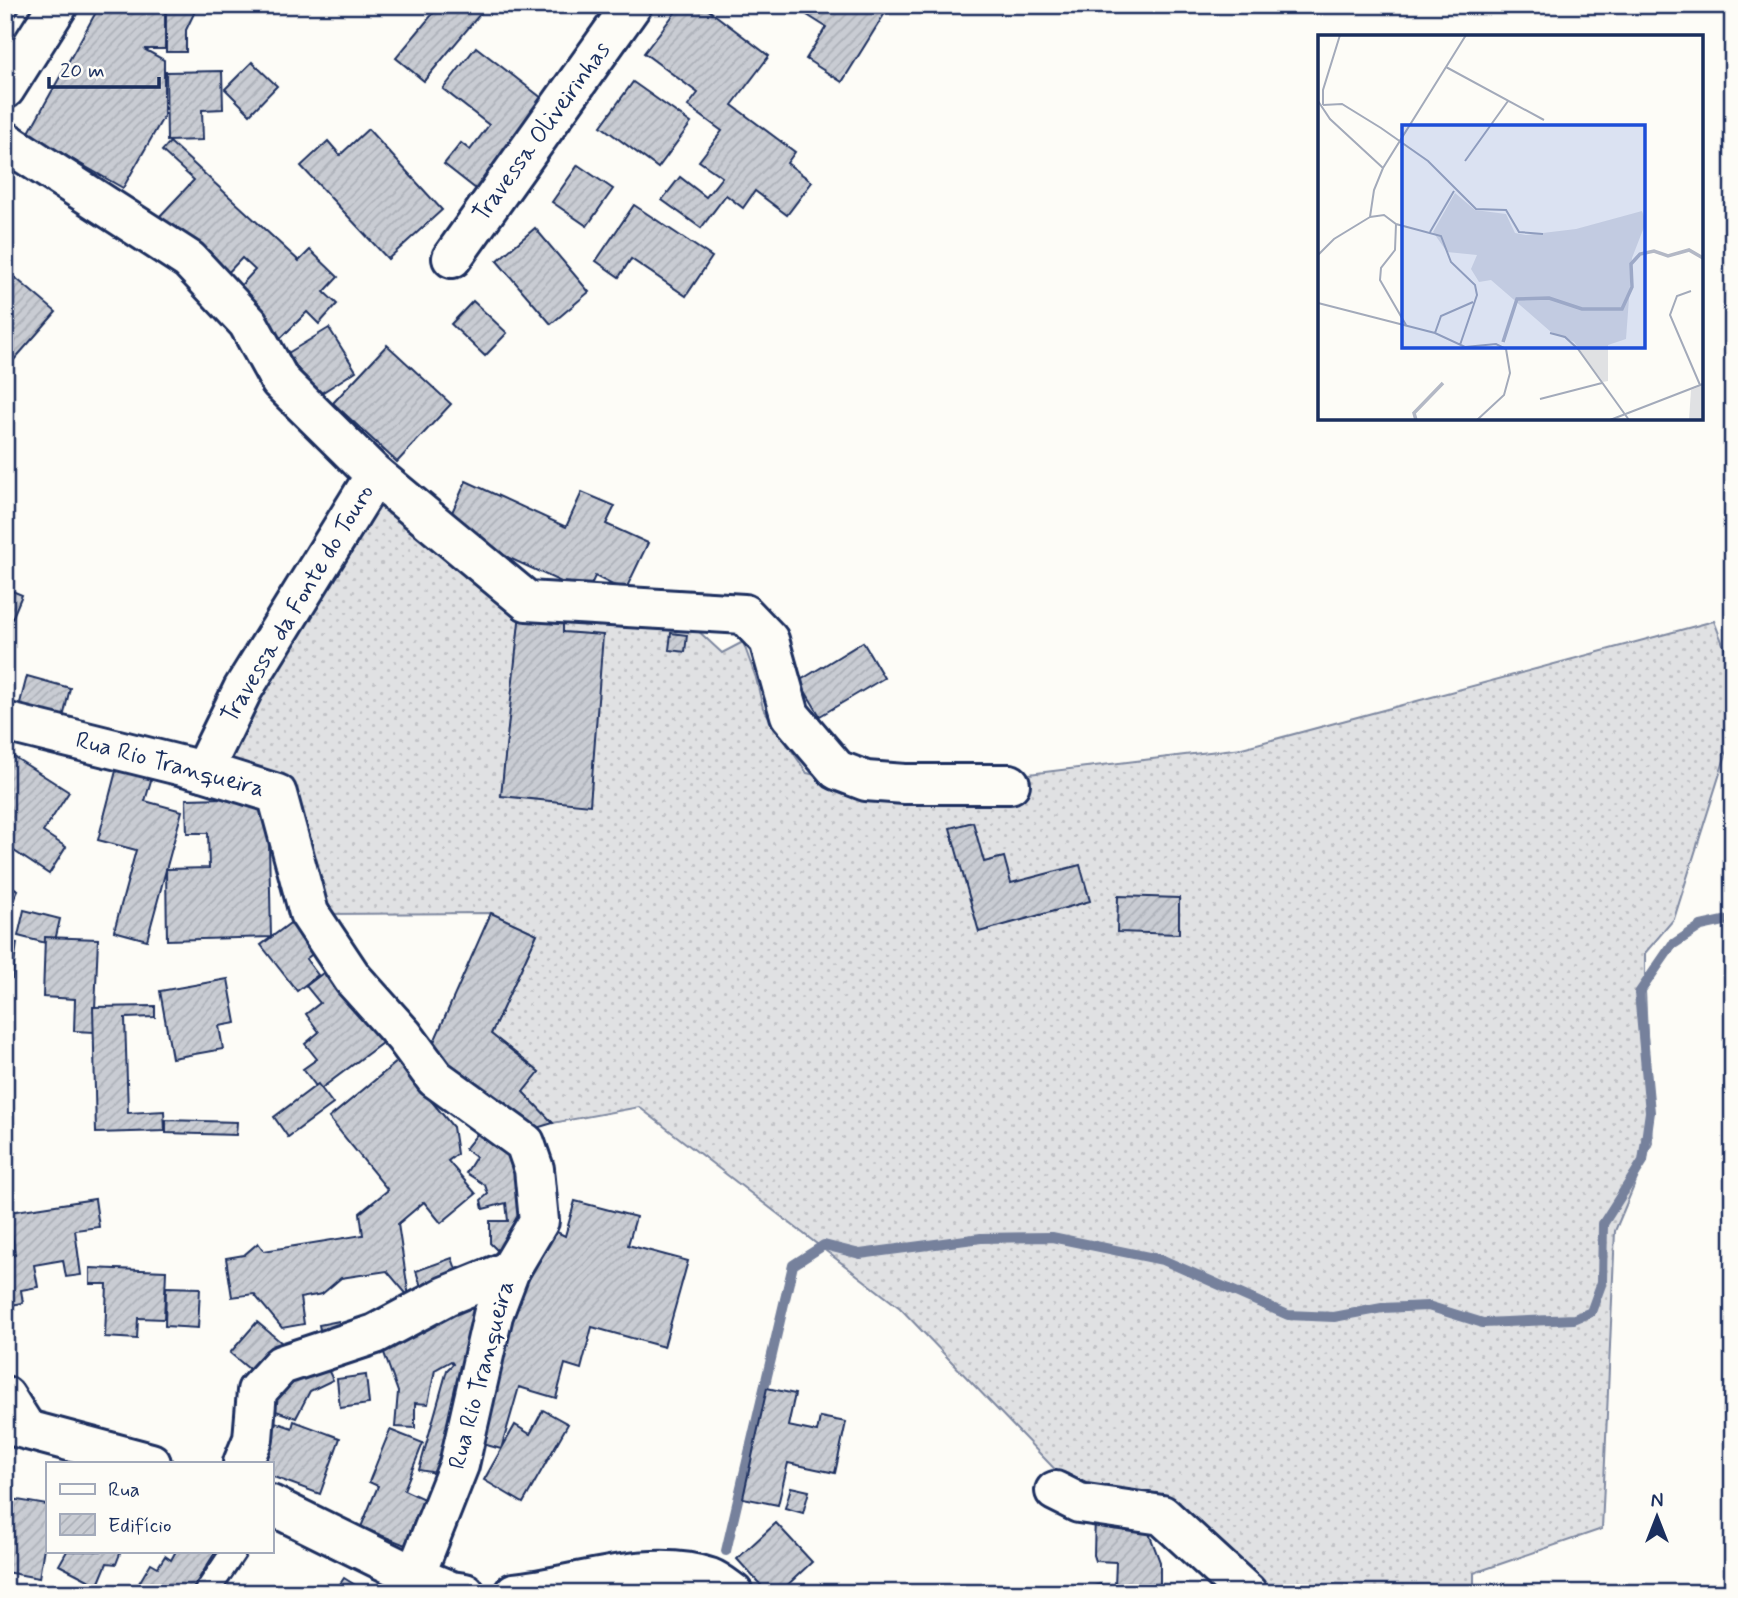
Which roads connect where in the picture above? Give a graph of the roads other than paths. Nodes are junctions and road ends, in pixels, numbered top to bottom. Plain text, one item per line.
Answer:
1 (58, 5) edge
2 (632, 5) edge
3 (5, 89) edge
4 (5, 141) edge
5 (452, 258) dead end
6 (375, 475) junction
7 (5, 722) edge
8 (203, 771) junction
9 (1010, 785) dead end
10 (510, 1270) junction
11 (5, 1396) edge
12 (16, 1426) edge
13 (147, 1462) edge
14 (243, 1462) edge
15 (1055, 1491) dead end
16 (273, 1506) edge
17 (233, 1552) edge
18 (415, 1576) junction
19 (206, 1593) edge
20 (465, 1593) edge
21 (514, 1593) edge
22 (733, 1593) edge
23 (1247, 1593) edge

1 - 3 street
2 - 5 street, Travessa Oliveirinhas
4 - 6 street
6 - 8 street, Travessa da Fonte do Touro
6 - 9 street
7 - 8 street, Rua Rio Tranqueira
8 - 10 street, Rua Rio Tranqueira
10 - 14 street
10 - 18 street, Rua Rio Tranqueira
11 - 12 street
12 - 13 street
15 - 23 street
16 - 18 street
17 - 19 lane
18 - 20 street
21 - 22 street

